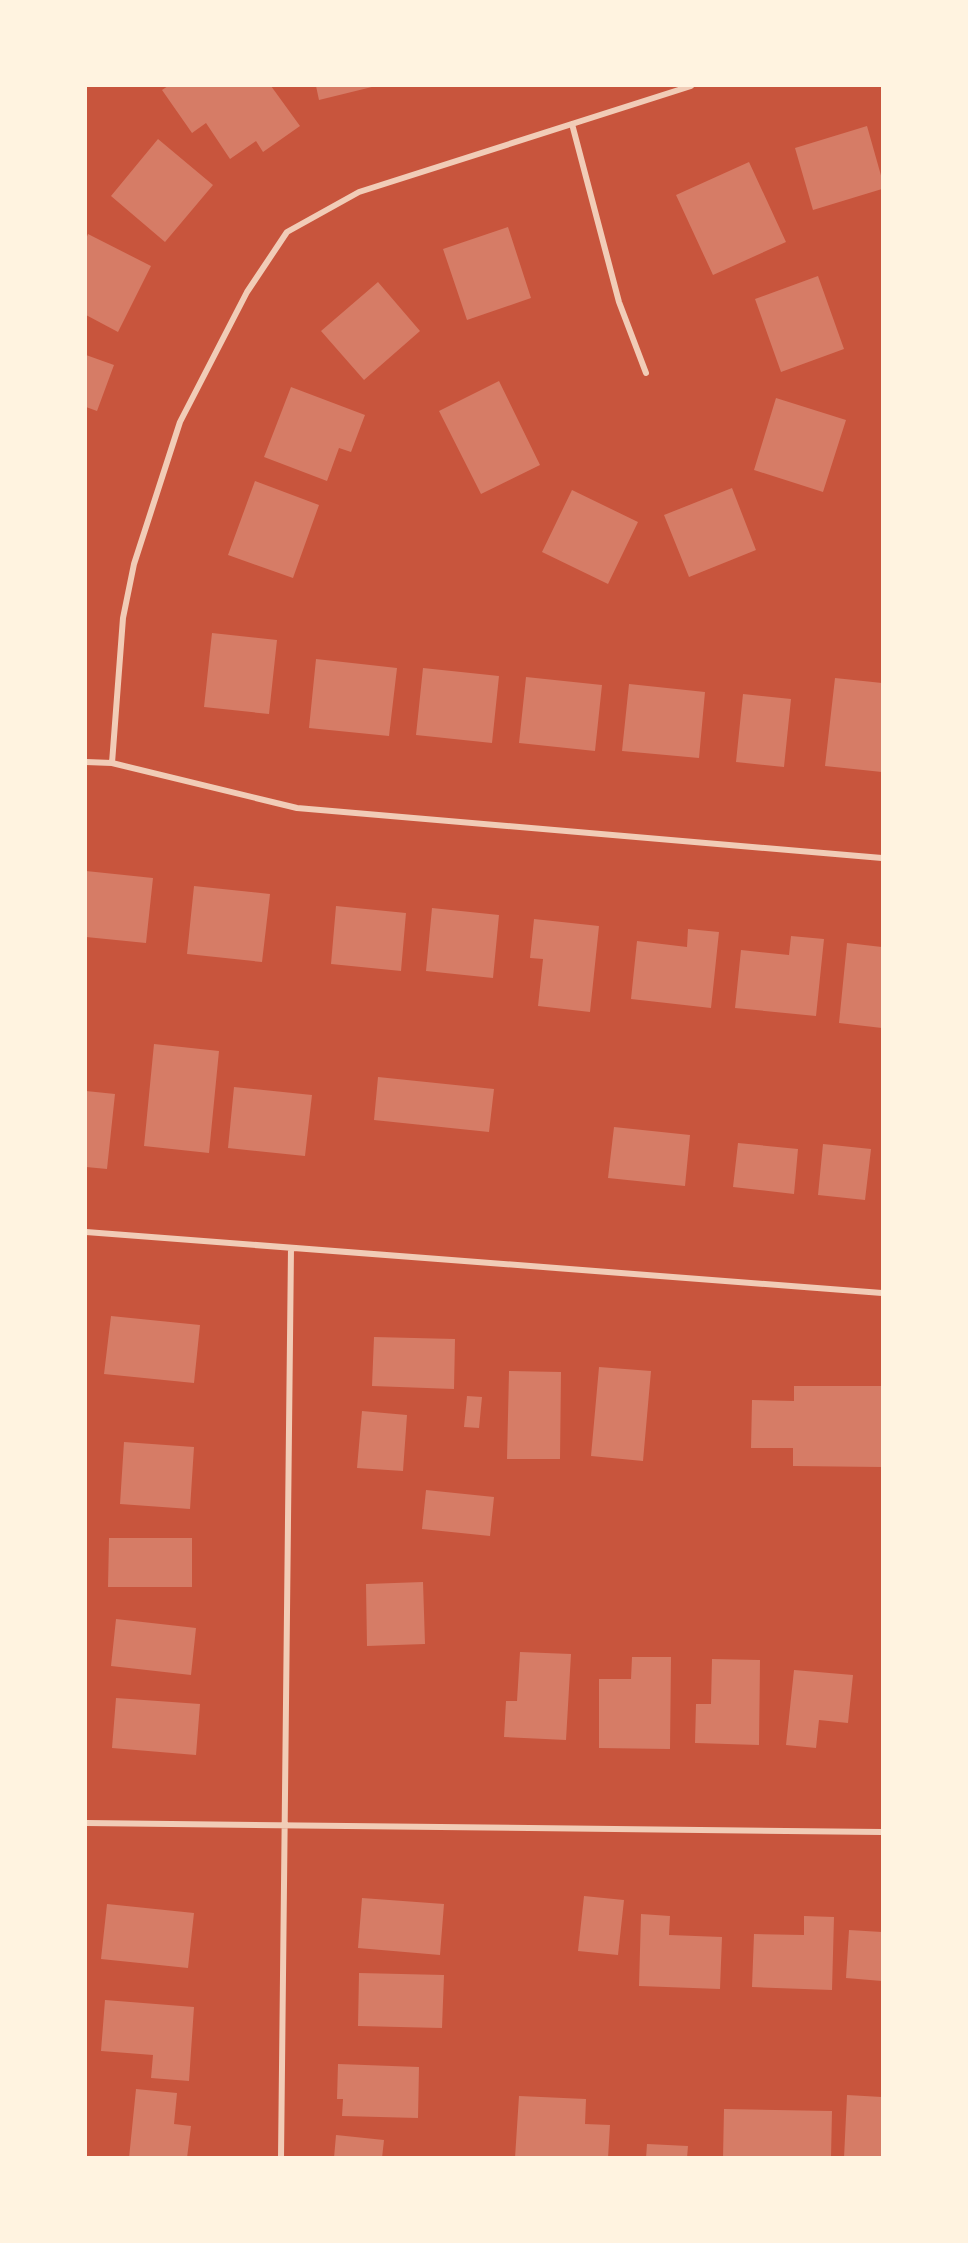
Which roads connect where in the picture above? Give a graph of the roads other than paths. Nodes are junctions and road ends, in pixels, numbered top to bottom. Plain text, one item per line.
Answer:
1 (691, 86) edge
2 (572, 124) junction
3 (646, 373) dead end
4 (86, 762) edge
5 (112, 763) junction
6 (882, 858) edge
7 (86, 1233) edge
8 (291, 1248) junction
9 (882, 1293) edge
10 (86, 1823) edge
11 (286, 1826) junction
12 (882, 1832) edge
13 (280, 2157) edge

1 - 2 street
2 - 3 street
2 - 5 street
4 - 5 street
5 - 6 street
7 - 8 street
8 - 9 street
8 - 11 street
10 - 11 street
11 - 12 street
11 - 13 street

